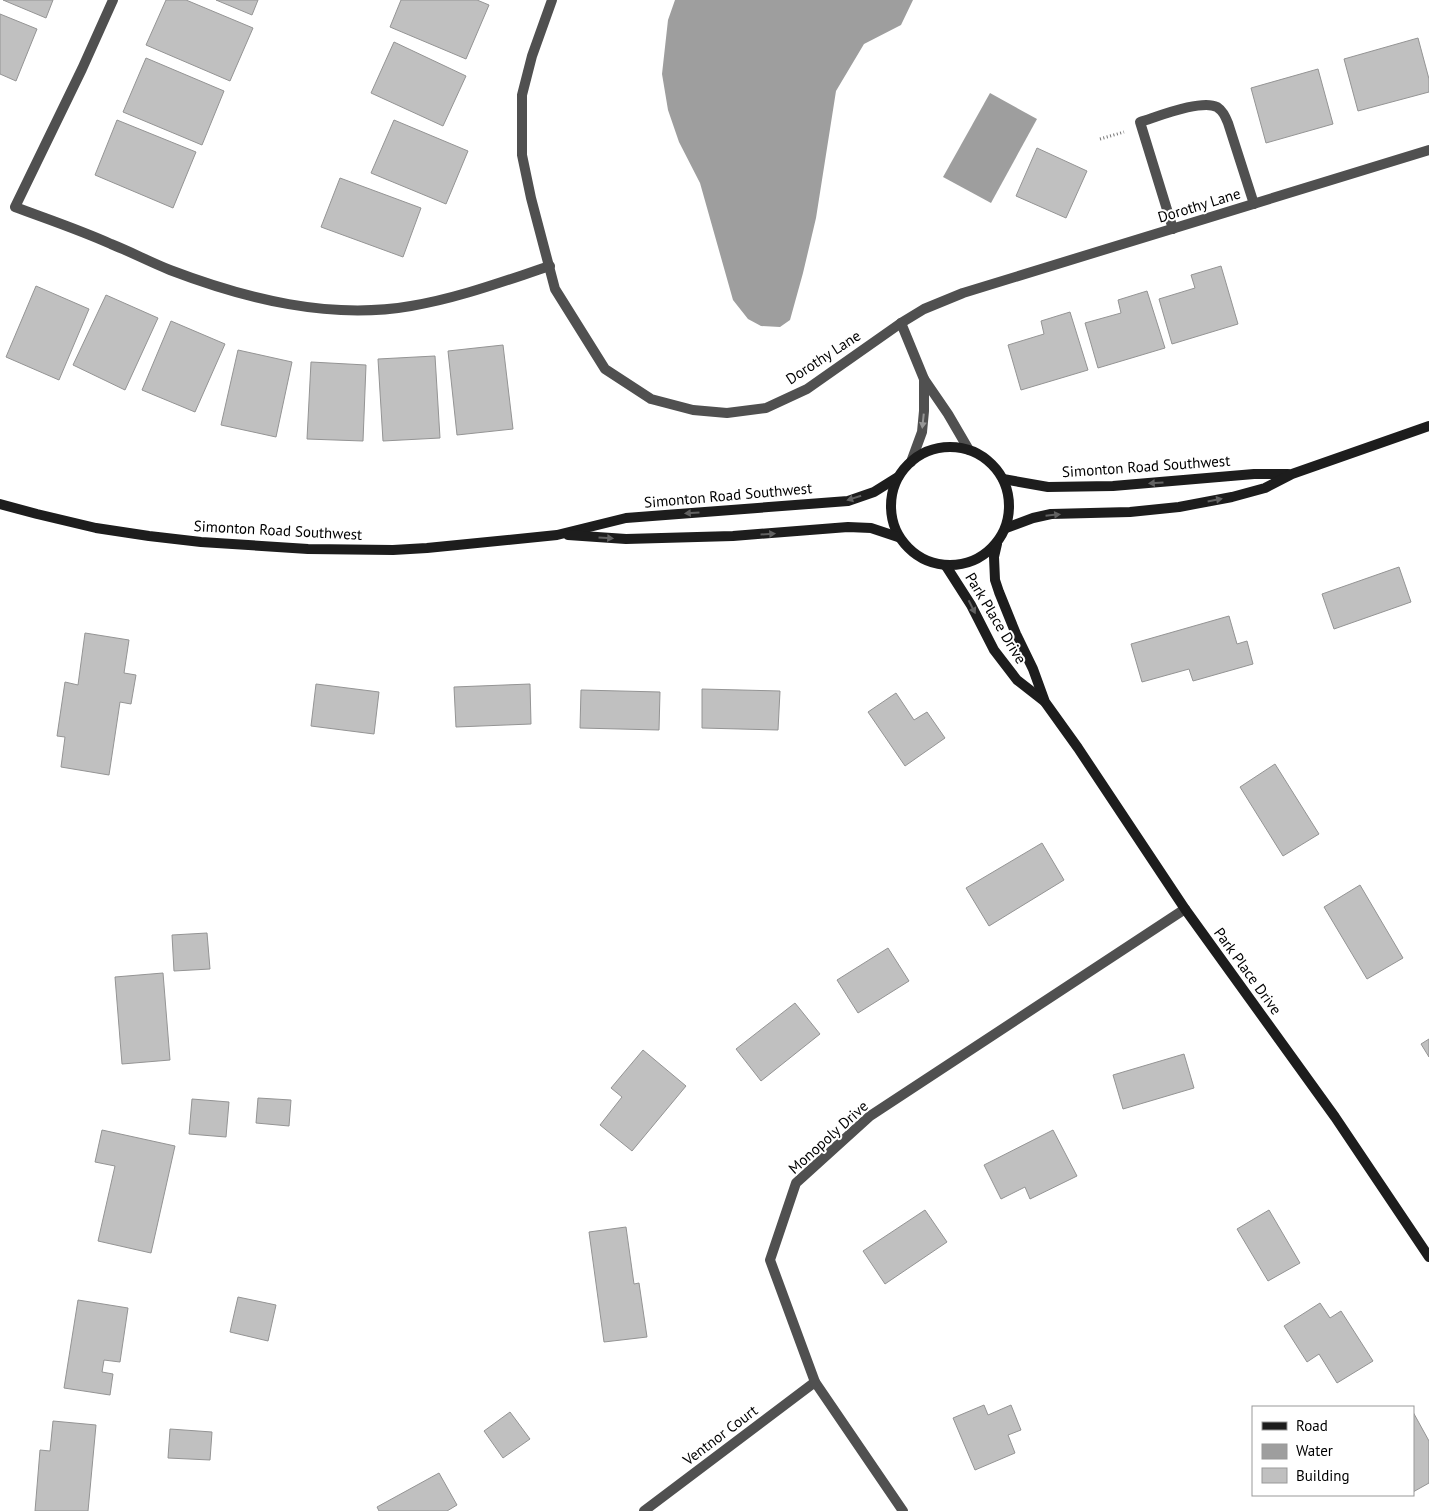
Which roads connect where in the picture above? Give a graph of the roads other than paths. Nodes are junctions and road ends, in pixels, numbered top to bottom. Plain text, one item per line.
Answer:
1 (113, 0) edge
2 (552, 0) edge
3 (1429, 150) edge
4 (1254, 204) junction
5 (1173, 229) junction
6 (550, 266) junction
7 (900, 323) junction
8 (924, 379) junction
9 (1429, 426) edge
10 (969, 450) junction
11 (911, 462) junction
12 (1292, 474) junction
13 (898, 478) junction
14 (1003, 479) junction
15 (0, 504) edge
16 (1006, 528) junction
17 (557, 534) junction
18 (898, 537) junction
19 (997, 544) junction
20 (946, 566) junction
21 (1045, 702) junction
22 (1185, 909) junction
23 (1425, 1243) edge
24 (1429, 1257) edge
25 (815, 1382) junction
26 (644, 1511) edge
27 (903, 1511) edge

1 - 6 street
2 - 6 street, Dorothy Lane
3 - 4 street, Dorothy Lane
4 - 5 street, Dorothy Lane
4 - 5 street
5 - 7 street, Dorothy Lane
6 - 7 street, Dorothy Lane
7 - 8 street
8 - 10 street
8 -> 11 street
9 - 12 street, Simonton Road Southwest
10 - 11 street
10 - 14 street
11 - 13 street
12 -> 14 street, Simonton Road Southwest
16 -> 12 street, Simonton Road Southwest
13 -> 17 street, Simonton Road Southwest
13 - 18 street
14 - 16 street
15 - 17 street, Simonton Road Southwest
16 - 19 street
17 -> 18 street, Simonton Road Southwest
18 - 20 street
19 - 20 street
19 - 21 street, Park Place Drive
20 -> 21 street, Park Place Drive
21 - 22 street, Park Place Drive
22 - 23 street, Park Place Drive
22 - 25 street, Monopoly Drive
23 - 24 street, Park Place Drive
25 - 26 street, Ventnor Court
25 - 27 street, Monopoly Drive

